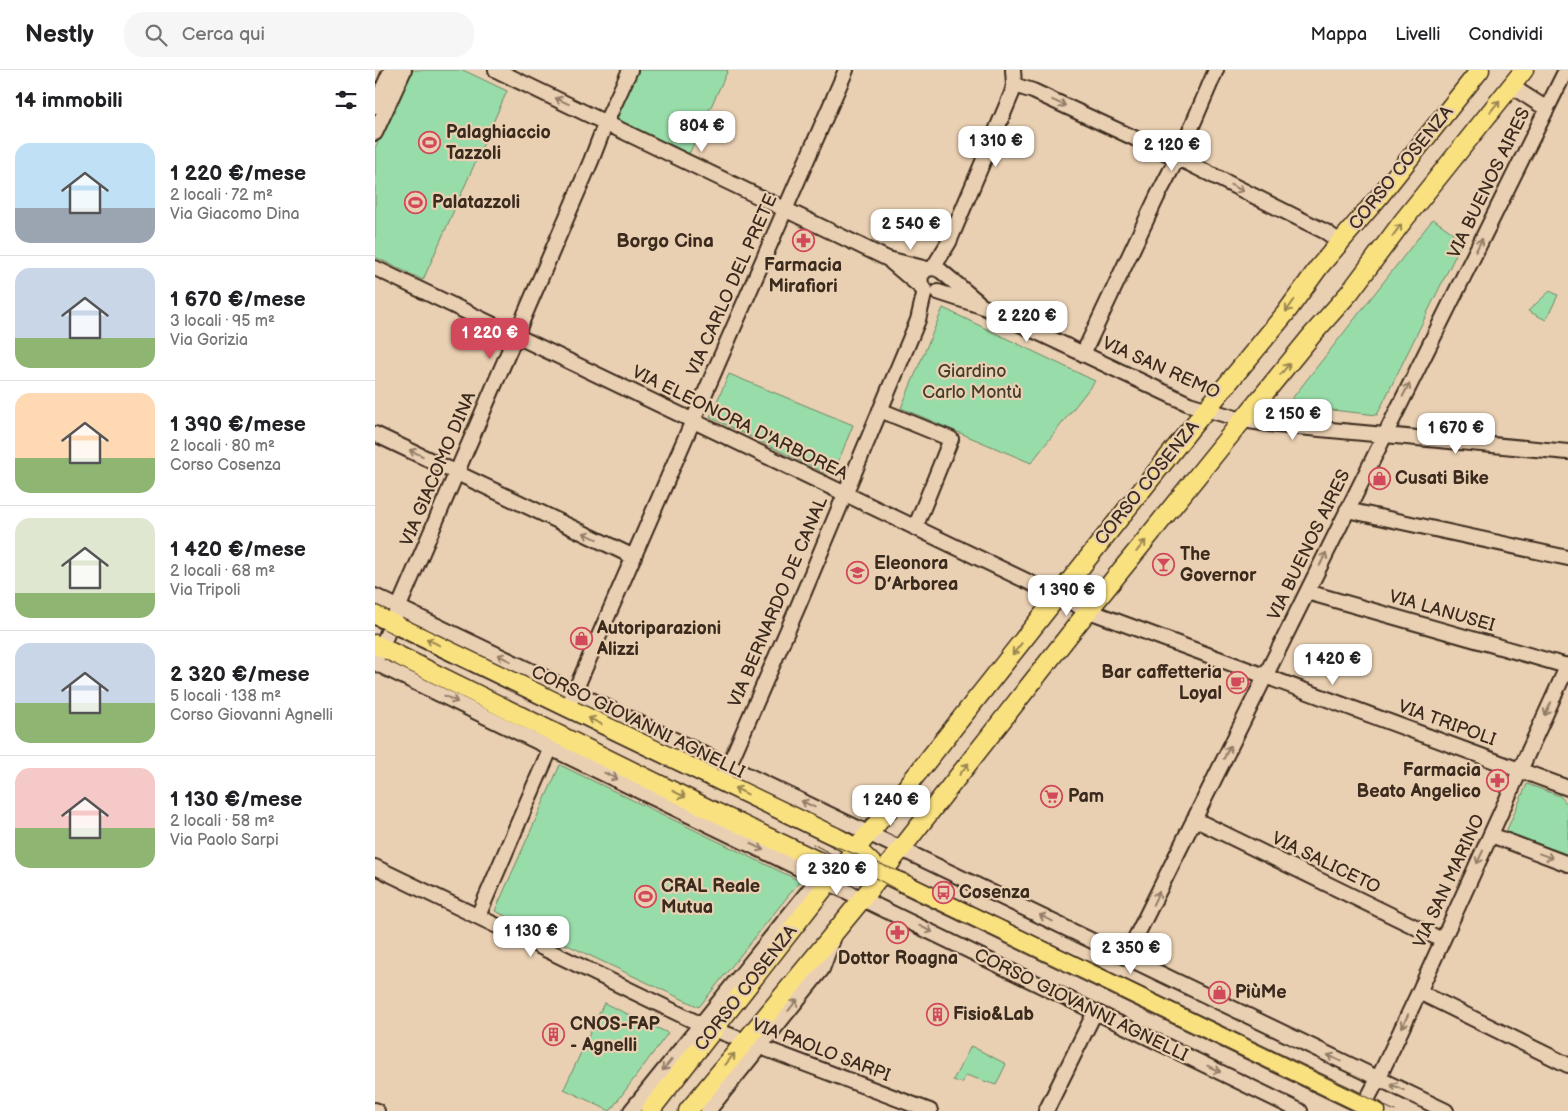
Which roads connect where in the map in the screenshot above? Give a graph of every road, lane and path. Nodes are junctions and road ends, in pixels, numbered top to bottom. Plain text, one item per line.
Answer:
1 (391, 70) edge
2 (404, 70) edge
3 (496, 70) edge
4 (630, 70) edge
5 (846, 70) edge
6 (1013, 70) edge
7 (1216, 70) edge
8 (1480, 70) edge
9 (1524, 70) edge
10 (1566, 70) edge
11 (1014, 85) junction
12 (1511, 86) junction
13 (375, 106) edge
14 (1547, 109) junction
15 (606, 122) junction
16 (375, 134) edge
17 (1177, 158) junction
18 (785, 210) junction
19 (1340, 242) junction
20 (888, 260) junction
21 (375, 268) edge
22 (937, 271) junction
23 (930, 291) junction
24 (985, 307) junction
25 (516, 337) junction
26 (1083, 354) junction
27 (880, 410) junction
28 (1206, 410) junction
29 (1242, 420) junction
30 (693, 421) junction
31 (375, 434) edge
32 (1384, 434) junction
33 (1568, 452) edge
34 (457, 472) junction
35 (845, 494) junction
36 (1347, 510) junction
37 (915, 528) junction
38 (634, 557) junction
39 (1568, 558) edge
40 (1307, 592) junction
41 (375, 596) edge
42 (1058, 597) junction
43 (1089, 611) junction
44 (375, 615) edge
45 (396, 615) junction
46 (377, 654) edge
47 (1568, 666) edge
48 (1265, 676) junction
49 (571, 700) junction
50 (554, 740) junction
51 (729, 766) junction
52 (1520, 770) junction
53 (721, 782) junction
54 (1568, 788) edge
55 (703, 814) junction
56 (1194, 819) junction
57 (1491, 835) junction
58 (862, 840) junction
59 (901, 848) junction
60 (1568, 864) edge
61 (375, 867) edge
62 (883, 873) junction
63 (830, 875) junction
64 (863, 899) junction
65 (478, 916) junction
66 (1443, 940) junction
67 (1126, 957) junction
68 (1419, 992) junction
69 (1095, 1012) junction
70 (707, 1027) junction
71 (751, 1044) junction
72 (1568, 1064) edge
73 (1378, 1079) junction
74 (1367, 1109) edge
75 (631, 1111) edge
76 (650, 1111) edge
77 (689, 1111) edge
78 (707, 1111) edge
79 (930, 1111) edge
80 (1046, 1111) edge
81 (1300, 1111) edge
82 (1446, 1111) edge

1 - 13 street
2 - 16 street
15 -> 3 street, VIA SAN REMO
4 - 15 street, VIA GIACOMO DINA
5 - 18 street, VIA CARLO DEL PRETE
6 - 11 street
7 - 17 street
8 - 19 main road, CORSO COSENZA
9 - 12 main road, CORSO COSENZA
10 - 14 street, VIA BUENOS AIRES
11 -> 17 street
11 - 22 street
12 - 14 street
29 -> 12 main road, CORSO COSENZA
32 -> 14 street, VIA BUENOS AIRES
15 - 18 street, VIA SAN REMO
15 - 25 street, VIA GIACOMO DINA
17 -> 19 street
17 - 26 street
18 - 20 street, VIA SAN REMO
18 - 30 street, VIA CARLO DEL PRETE
19 -> 28 main road, CORSO COSENZA
20 - 22 street, VIA SAN REMO
20 - 23 street, VIA SAN REMO
21 - 25 street, VIA ELEONORA D'ARBOREA
22 - 23 street
22 - 23 street
22 - 24 street, VIA SAN REMO
23 - 24 street, VIA SAN REMO
23 - 27 street, VIA BERNARDO DE CANAL
24 - 26 street, VIA SAN REMO
25 - 30 street, VIA ELEONORA D'ARBOREA
25 - 34 street, VIA GIACOMO DINA
26 - 28 street, VIA SAN REMO
27 - 35 street, VIA BERNARDO DE CANAL
27 - 37 street
28 - 29 street, VIA SAN REMO
28 - 42 main road, CORSO COSENZA
29 - 32 street, VIA SAN REMO
43 -> 29 main road, CORSO COSENZA
30 - 35 street, VIA ELEONORA D'ARBOREA
30 - 38 street, VIA CARLO DEL PRETE
34 -> 31 street
32 - 33 street, VIA SAN REMO
32 - 36 street, VIA BUENOS AIRES
38 -> 34 street
34 - 45 street, VIA GIACOMO DINA
35 - 37 street, VIA ELEONORA D'ARBOREA
35 - 51 street, VIA BERNARDO DE CANAL
36 - 39 street
40 -> 36 street, VIA BUENOS AIRES
37 - 42 street, VIA ELEONORA D'ARBOREA
38 - 49 street, VIA CARLO DEL PRETE
40 - 47 street, VIA LANUSEI
40 - 48 street, VIA BUENOS AIRES
41 - 45 street, CORSO GIOVANNI AGNELLI
42 - 43 street, VIA ELEONORA D'ARBOREA
42 -> 58 main road, CORSO COSENZA
43 - 48 street, VIA TRIPOLI
59 -> 43 main road, CORSO COSENZA
44 - 45 main road, CORSO GIOVANNI AGNELLI
45 - 46 street, VIA GIACOMO DINA
49 -> 45 main road, CORSO GIOVANNI AGNELLI
46 -> 50 main road, CORSO GIOVANNI AGNELLI
47 -> 52 street, VIA SAN MARINO
48 - 52 street, VIA TRIPOLI
56 -> 48 street, VIA BUENOS AIRES
49 - 51 street, CORSO GIOVANNI AGNELLI
53 -> 49 main road, CORSO GIOVANNI AGNELLI
50 -> 55 main road, CORSO GIOVANNI AGNELLI
50 - 65 street
51 - 53 street, VIA BERNARDO DE CANAL
58 -> 51 street, CORSO GIOVANNI AGNELLI
52 - 54 street, VIA TRIPOLI
52 - 57 street, VIA SAN MARINO
58 -> 53 main road, CORSO GIOVANNI AGNELLI
55 -> 63 street, CORSO GIOVANNI AGNELLI
55 - 63 main road, CORSO GIOVANNI AGNELLI
56 - 66 street, VIA SALICETO
67 -> 56 street, VIA BUENOS AIRES
57 -> 60 street
57 -> 66 street, VIA SAN MARINO
58 - 59 street, CORSO GIOVANNI AGNELLI
58 - 62 main road, CORSO GIOVANNI AGNELLI
58 - 63 main road, CORSO COSENZA
59 - 62 main road, CORSO COSENZA
67 -> 59 street, CORSO GIOVANNI AGNELLI
61 - 65 street, VIA PAOLO SARPI
62 - 63 main road, CORSO GIOVANNI AGNELLI
62 - 64 main road, CORSO COSENZA
62 - 74 main road, CORSO GIOVANNI AGNELLI
63 - 64 street, CORSO GIOVANNI AGNELLI
63 - 70 main road, CORSO COSENZA
64 -> 69 street, CORSO GIOVANNI AGNELLI
71 -> 64 main road, CORSO COSENZA
65 - 70 street, VIA PAOLO SARPI
66 - 68 street, VIA SAN MARINO
73 -> 67 street, CORSO GIOVANNI AGNELLI
68 - 72 street
68 -> 73 street, VIA SAN MARINO
69 - 80 street
69 -> 81 street, CORSO GIOVANNI AGNELLI
70 - 71 street, VIA PAOLO SARPI
70 -> 75 street, CORSO COSENZA
70 - 76 main road, CORSO COSENZA
77 -> 71 main road, CORSO COSENZA
71 - 78 street, CORSO COSENZA
71 - 79 street, VIA PAOLO SARPI
73 - 74 street, VIA SAN MARINO
82 -> 73 street, CORSO GIOVANNI AGNELLI

